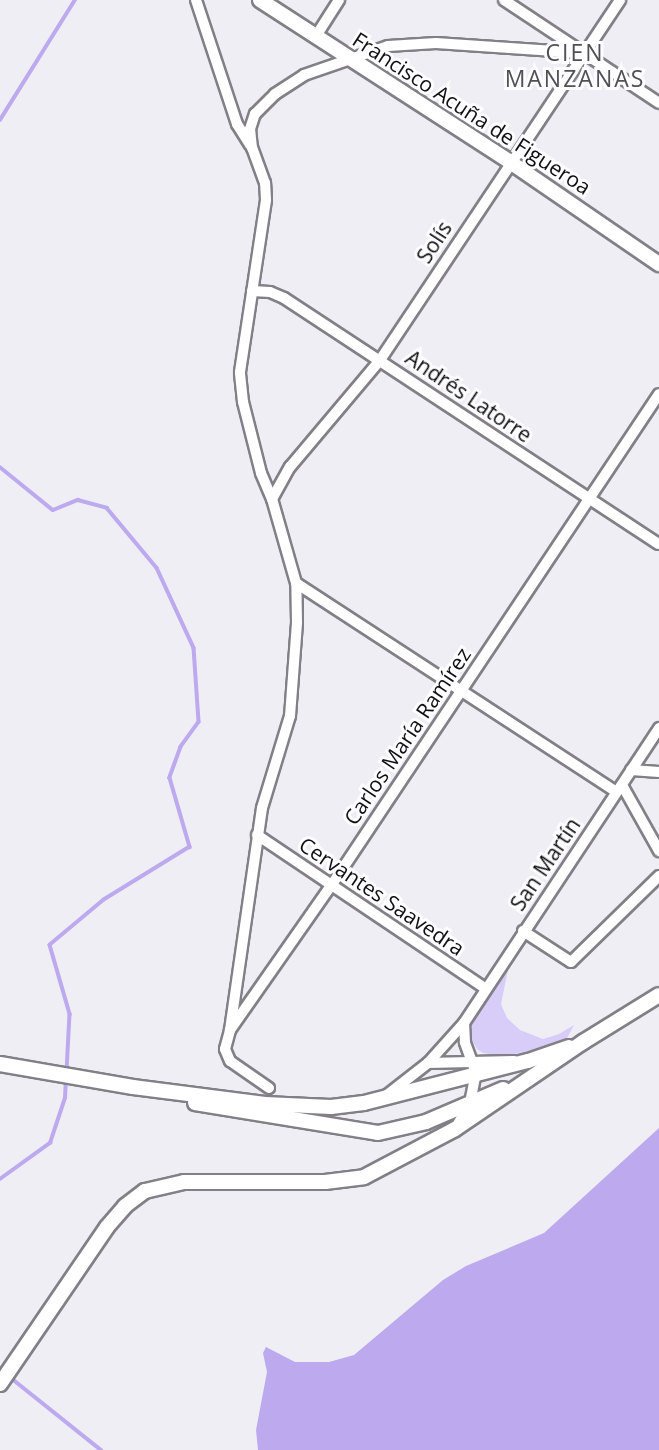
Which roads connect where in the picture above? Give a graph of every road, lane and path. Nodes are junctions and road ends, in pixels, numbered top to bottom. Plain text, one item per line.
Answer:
1 (196, 0) edge
2 (260, 0) edge
3 (339, 0) edge
4 (504, 0) edge
5 (620, 0) edge
6 (316, 36) junction
7 (584, 53) junction
8 (348, 57) junction
9 (659, 103) edge
10 (252, 148) junction
11 (510, 162) junction
12 (659, 264) edge
13 (252, 291) junction
14 (380, 360) junction
15 (659, 394) edge
16 (272, 499) junction
17 (589, 499) junction
18 (659, 544) edge
19 (296, 583) junction
20 (461, 689) junction
21 (659, 728) edge
22 (631, 770) junction
23 (659, 772) edge
24 (619, 788) junction
25 (257, 835) junction
26 (659, 851) edge
27 (659, 876) edge
28 (331, 886) junction
29 (523, 931) junction
30 (485, 988) junction
31 (659, 995) edge
32 (464, 1023) junction
33 (230, 1030) junction
34 (583, 1042) junction
35 (428, 1063) junction
36 (0, 1064) edge
37 (473, 1067) junction
38 (535, 1076) junction
39 (132, 1087) junction
40 (269, 1088) dead end
41 (382, 1098) junction
42 (470, 1103) junction
43 (456, 1129) junction
44 (0, 1384) edge

1 - 10 street
2 - 6 street, Francisco Acuña de Figueroa
3 - 6 street
4 - 7 street
5 - 7 street, Solís
6 - 8 street, Francisco Acuña de Figueroa
7 - 8 street
7 - 9 street
7 - 11 street, Solís
8 - 10 street
8 - 11 street, Francisco Acuña de Figueroa
10 - 13 street
11 - 12 street, Francisco Acuña de Figueroa
11 - 14 street, Solís
13 - 14 street, Andrés Latorre
13 - 16 street
14 - 16 street, Solís
14 - 17 street, Andrés Latorre
15 - 17 street, Carlos María Ramírez
16 - 19 street
17 - 18 street, Andrés Latorre
17 - 20 street, Carlos María Ramírez
19 - 20 street
19 - 25 street
20 - 24 street
20 - 28 street, Carlos María Ramírez
21 - 22 street, San Martín
22 - 23 street
22 - 24 street, San Martín
24 - 26 street
24 - 29 street, San Martín
25 - 28 street, Cervantes Saavedra
25 - 33 street
27 - 29 street
28 - 30 street, Cervantes Saavedra
28 - 33 street, Carlos María Ramírez
29 - 30 street, San Martín
30 - 32 street, San Martín
31 - 34 street
32 - 35 street, San Martín
32 - 37 street
33 - 40 street
34 - 37 street
34 - 38 street
35 - 37 street
35 - 41 street, San Martín
36 - 39 street
37 - 41 street
37 - 42 street
38 - 42 street
38 - 43 street
39 - 41 street
39 - 42 street
42 - 43 street
43 - 44 street

